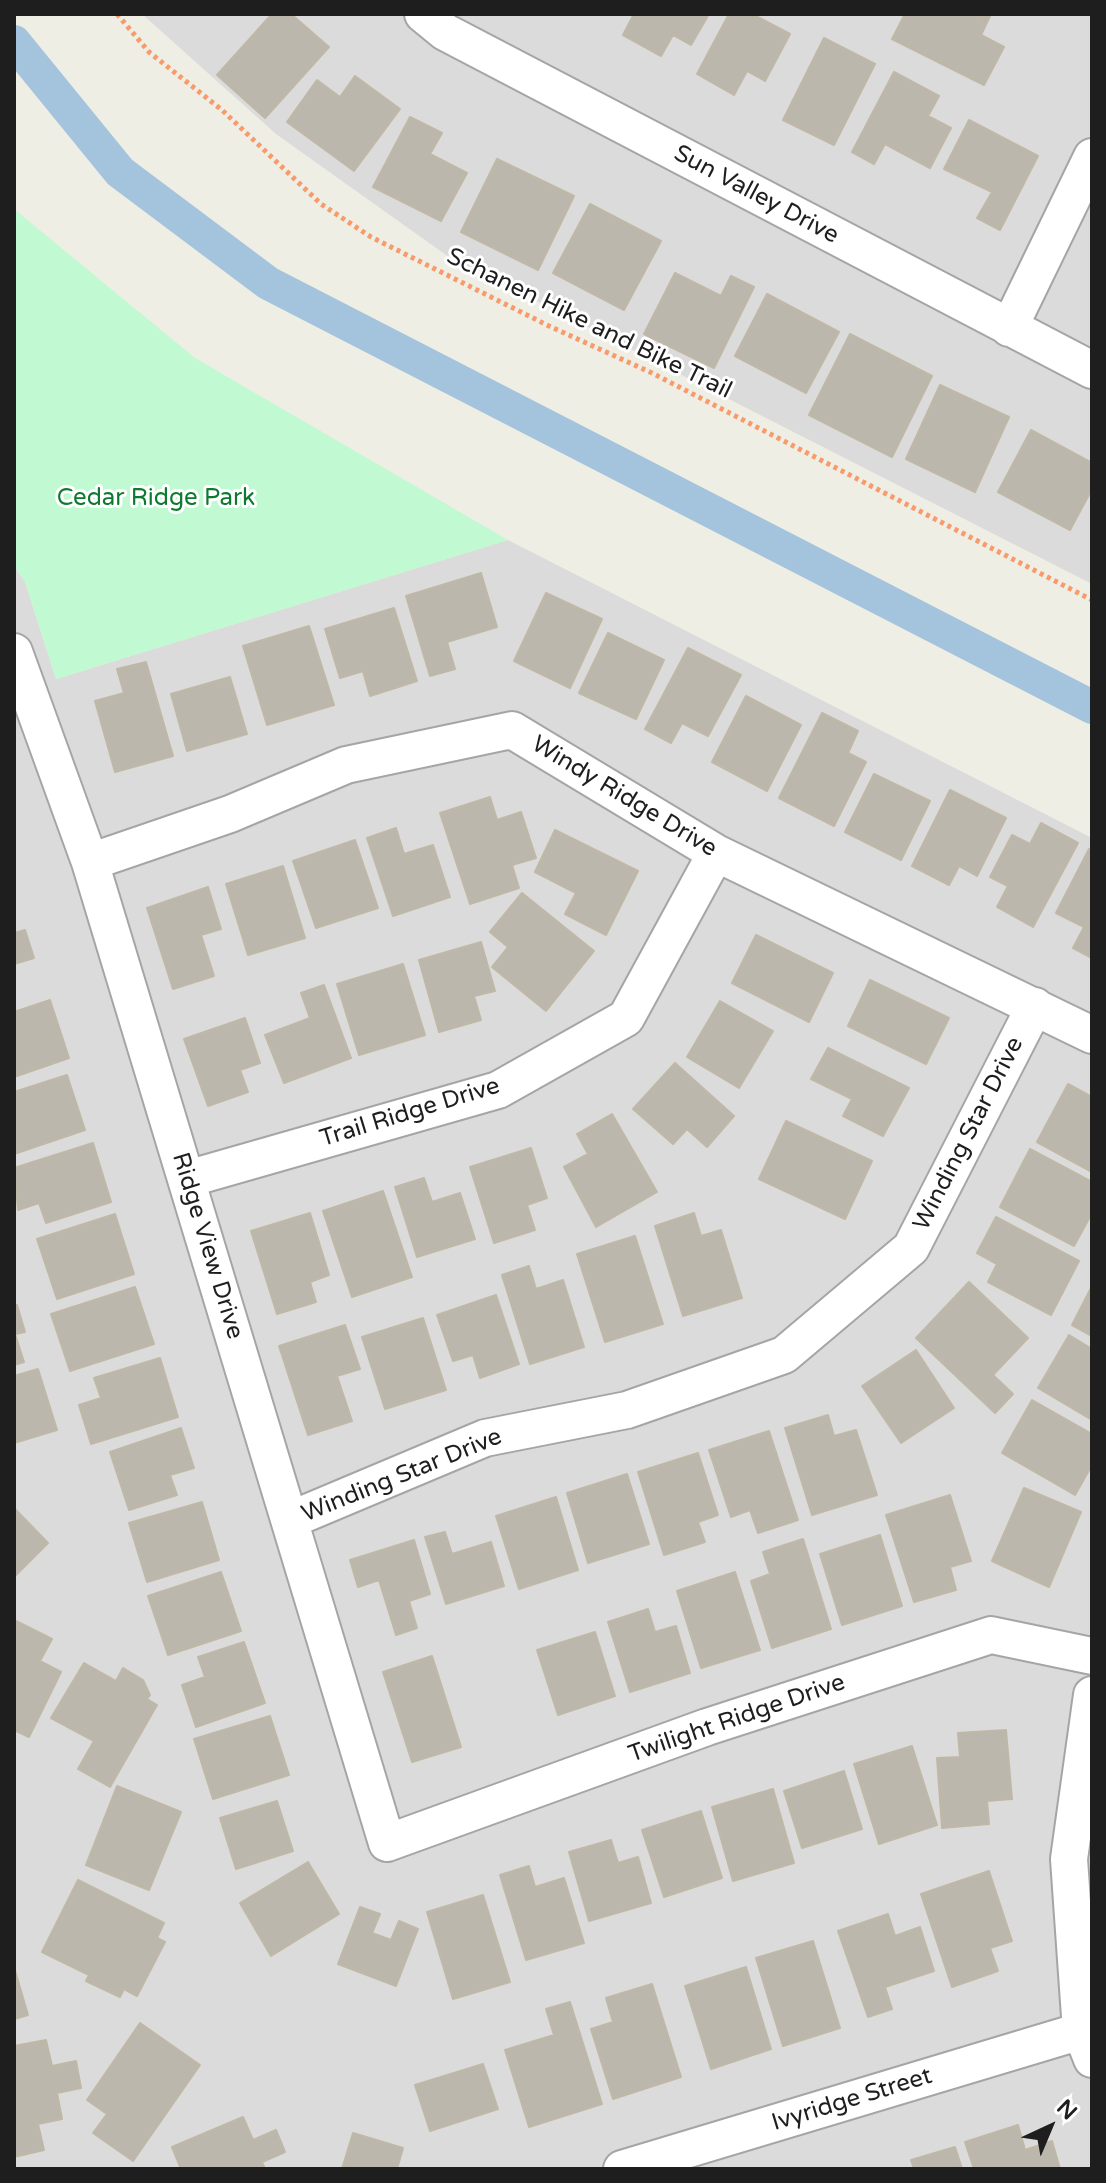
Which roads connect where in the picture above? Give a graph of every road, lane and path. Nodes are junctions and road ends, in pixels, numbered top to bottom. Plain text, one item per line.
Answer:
1 (117, 14) edge
2 (423, 14) edge
3 (1092, 157) edge
4 (1009, 328) junction
5 (1092, 370) edge
6 (1092, 600) edge
7 (14, 652) edge
8 (716, 853) junction
9 (90, 862) junction
10 (1035, 1006) junction
11 (1092, 1035) edge
12 (187, 1179) junction
13 (290, 1520) junction
14 (1092, 1656) edge
15 (1092, 1695) edge
16 (387, 1843) joint
17 (1087, 2045) edge
18 (622, 2169) edge

1 - 6 path, Schanen Hike and Bike Trail
2 - 4 street, Sun Valley Drive
3 - 4 street
4 - 5 street, Sun Valley Drive
7 - 9 street, Ridge View Drive
8 - 9 street, Windy Ridge Drive
8 - 10 street, Windy Ridge Drive
8 - 12 street, Trail Ridge Drive
9 - 12 street, Ridge View Drive
10 - 11 street, Windy Ridge Drive
10 - 13 street, Winding Star Drive
12 - 13 street, Ridge View Drive
13 - 16 street, Ridge View Drive
14 - 16 street, Twilight Ridge Drive
15 - 17 street
17 - 18 street, Ivyridge Street

